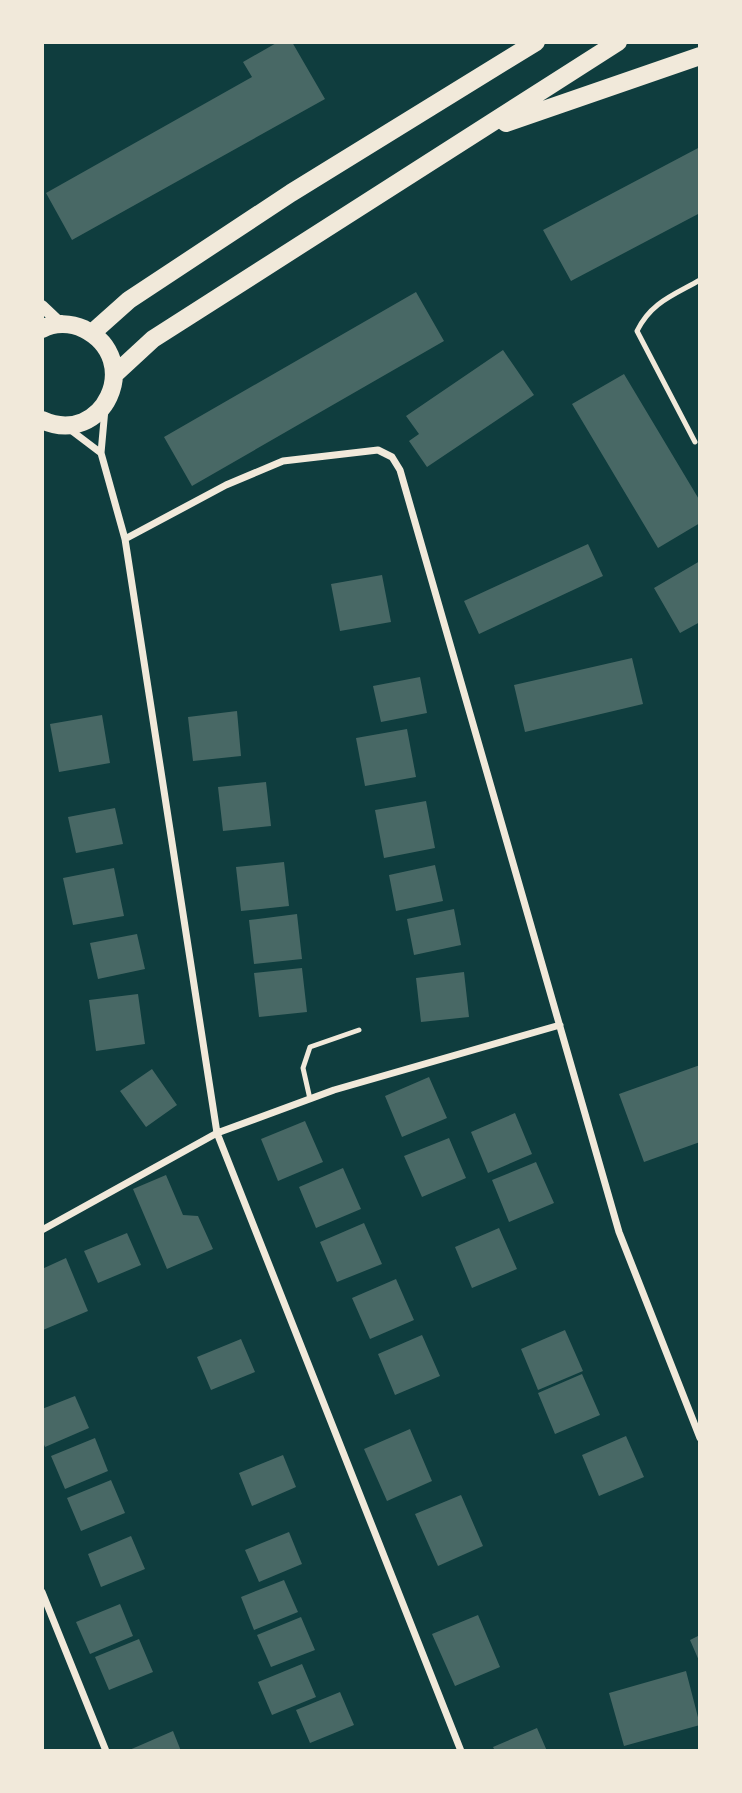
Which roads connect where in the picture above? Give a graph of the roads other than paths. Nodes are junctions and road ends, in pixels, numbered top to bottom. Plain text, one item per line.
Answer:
1 (536, 42) edge
2 (618, 42) edge
3 (700, 56) edge
4 (479, 132) junction
5 (700, 280) edge
6 (42, 306) edge
7 (61, 324) junction
8 (42, 330) edge
9 (92, 333) junction
10 (114, 375) junction
11 (105, 404) junction
12 (42, 420) edge
13 (65, 426) junction
14 (695, 442) dead end
15 (101, 453) junction
16 (125, 539) junction
17 (560, 1025) junction
18 (359, 1030) dead end
19 (310, 1099) junction
20 (217, 1133) junction
21 (42, 1230) edge
22 (700, 1438) edge
23 (42, 1592) edge
24 (106, 1751) edge
25 (461, 1751) edge

1 - 9 main road
2 - 4 main road
3 - 4 main road
4 - 10 main road
5 - 14 lane
6 - 7 street
7 - 8 main road
7 - 9 main road
9 - 10 main road
10 - 11 main road
11 - 13 main road
11 - 15 street
12 - 13 main road
13 - 15 street
15 - 16 street
16 - 17 street
16 - 20 street
17 - 19 street
17 - 22 street
18 - 19 lane
19 - 20 street
20 - 21 street
20 - 25 street
23 - 24 street

